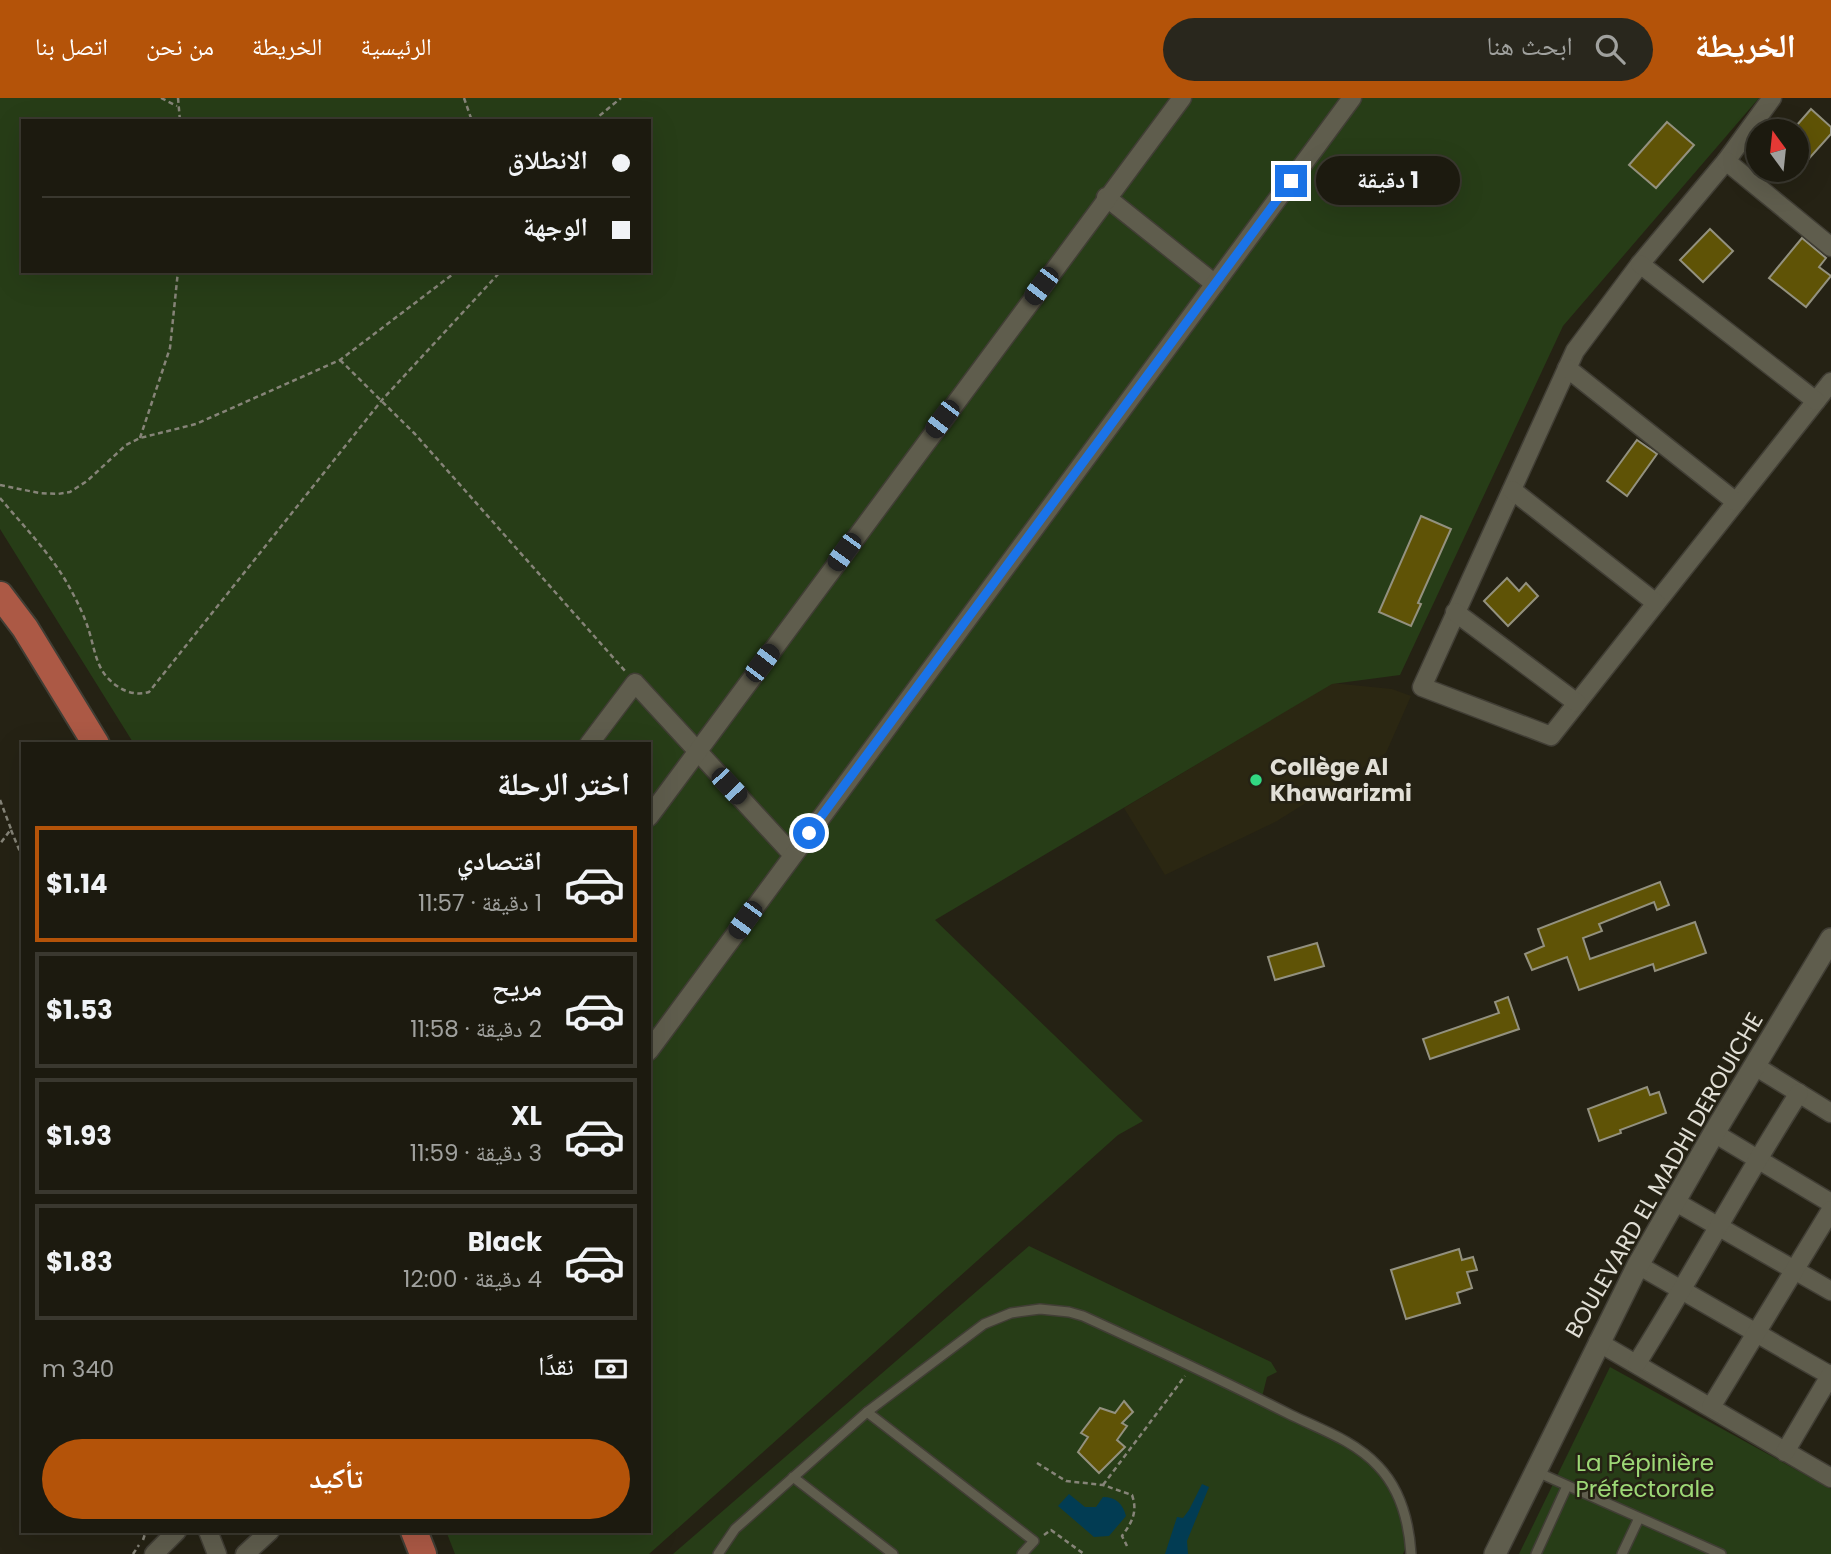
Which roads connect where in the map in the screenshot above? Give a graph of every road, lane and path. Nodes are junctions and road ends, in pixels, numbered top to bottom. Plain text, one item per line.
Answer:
1 (162, 98) edge
2 (178, 98) edge
3 (464, 98) edge
4 (621, 98) edge
5 (1182, 98) edge
6 (1352, 98) edge
7 (1772, 98) edge
8 (178, 106) junction
9 (180, 119) edge
10 (471, 119) edge
11 (595, 119) edge
12 (1726, 161) junction
13 (1106, 197) junction
14 (1831, 247) edge
15 (1640, 264) junction
16 (178, 273) edge
17 (454, 273) edge
18 (499, 273) edge
19 (1215, 284) junction
20 (340, 360) junction
21 (1567, 368) junction
22 (1831, 382) edge
23 (382, 400) junction
24 (1816, 401) junction
25 (140, 438) junction
26 (0, 485) edge
27 (1512, 489) junction
28 (0, 498) edge
29 (1736, 502) junction
30 (0, 595) edge
31 (1656, 603) junction
32 (1455, 612) junction
33 (0, 622) edge
34 (635, 683) junction
35 (1577, 704) junction
36 (77, 742) edge
37 (95, 742) edge
38 (591, 742) edge
39 (697, 752) junction
40 (0, 800) edge
41 (651, 814) edge
42 (11, 829) junction
43 (0, 844) edge
44 (21, 854) edge
45 (793, 855) junction
46 (1831, 939) edge
47 (651, 1048) edge
48 (1755, 1066) junction
49 (1799, 1093) junction
50 (1831, 1113) edge
51 (1714, 1133) junction
52 (1757, 1158) junction
53 (1674, 1201) junction
54 (1831, 1203) edge
55 (1831, 1210) edge
56 (1720, 1226) junction
57 (1638, 1265) junction
58 (1796, 1271) junction
59 (1682, 1291) junction
60 (1831, 1291) edge
61 (1756, 1335) junction
62 (1598, 1342) junction
63 (1637, 1363) junction
64 (1194, 1366) junction
65 (1831, 1375) edge
66 (1711, 1407) junction
67 (867, 1412) junction
68 (1785, 1452) junction
69 (1037, 1463) dead end
70 (1535, 1471) junction
71 (793, 1477) junction
72 (1831, 1478) edge
73 (1102, 1485) junction
74 (1567, 1486) junction
75 (1639, 1518) junction
76 (175, 1533) edge
77 (209, 1533) edge
78 (268, 1533) edge
79 (398, 1533) edge
80 (415, 1533) edge
81 (1034, 1541) junction
82 (1127, 1546) dead end
83 (154, 1554) edge
84 (217, 1554) edge
85 (245, 1554) edge
86 (406, 1554) edge
87 (423, 1554) edge
88 (718, 1554) edge
89 (893, 1554) edge
90 (1022, 1554) edge
91 (1084, 1554) edge
92 (1411, 1554) edge
93 (1495, 1554) edge
94 (1536, 1554) edge
95 (1622, 1554) edge
96 (1721, 1554) edge

1 - 8 path
2 - 8 path
3 - 10 path
4 - 11 path
5 - 13 street
6 - 19 street
7 - 12 street
8 - 9 path
12 - 14 street
12 - 15 street
13 - 19 street
13 - 39 street
15 - 21 street
15 - 24 street
16 - 25 path
17 - 20 path
18 - 23 path
19 - 45 street
20 - 23 path
20 - 25 path
21 - 27 street
21 - 29 street
22 - 24 street
23 - 28 path
23 - 34 path
24 - 29 street
25 - 26 path
27 - 31 street
27 - 32 street
29 - 31 street
30 - 37 main road
31 - 35 street
32 - 35 street
32 - 35 street
33 - 36 main road
34 - 38 street
34 - 39 street
39 - 41 street
39 - 45 street
40 - 42 path
42 - 43 path
42 - 44 path
45 - 47 street
46 - 48 street, BOULEVARD EL MADHI DEROUICHE
48 - 49 street
48 - 51 street, BOULEVARD EL MADHI DEROUICHE
49 - 50 street
49 - 52 street
51 - 52 street
51 - 53 street, BOULEVARD EL MADHI DEROUICHE
52 - 54 street
52 - 56 street
53 - 56 street
53 - 57 street, BOULEVARD EL MADHI DEROUICHE
55 - 58 street
56 - 58 street
56 - 59 street
57 - 59 street
57 - 62 street, BOULEVARD EL MADHI DEROUICHE
58 - 60 street
58 - 61 street
59 - 61 street
59 - 63 street
61 - 65 street
61 - 66 street
62 - 63 street
62 - 70 street, BOULEVARD EL MADHI DEROUICHE
63 - 66 street
64 - 67 lane
64 - 73 path
64 - 92 lane
65 - 68 street
66 - 68 street
67 - 71 lane
67 - 81 lane
68 - 72 street
69 - 73 path
70 - 74 lane
70 - 93 street, BOULEVARD EL MADHI DEROUICHE
71 - 88 lane
71 - 89 lane
73 - 82 path
74 - 75 lane
74 - 94 lane
75 - 95 lane
75 - 96 lane
76 - 83 street
77 - 84 street
78 - 85 street
79 - 86 main road
80 - 87 main road
81 - 90 lane
81 - 91 path

